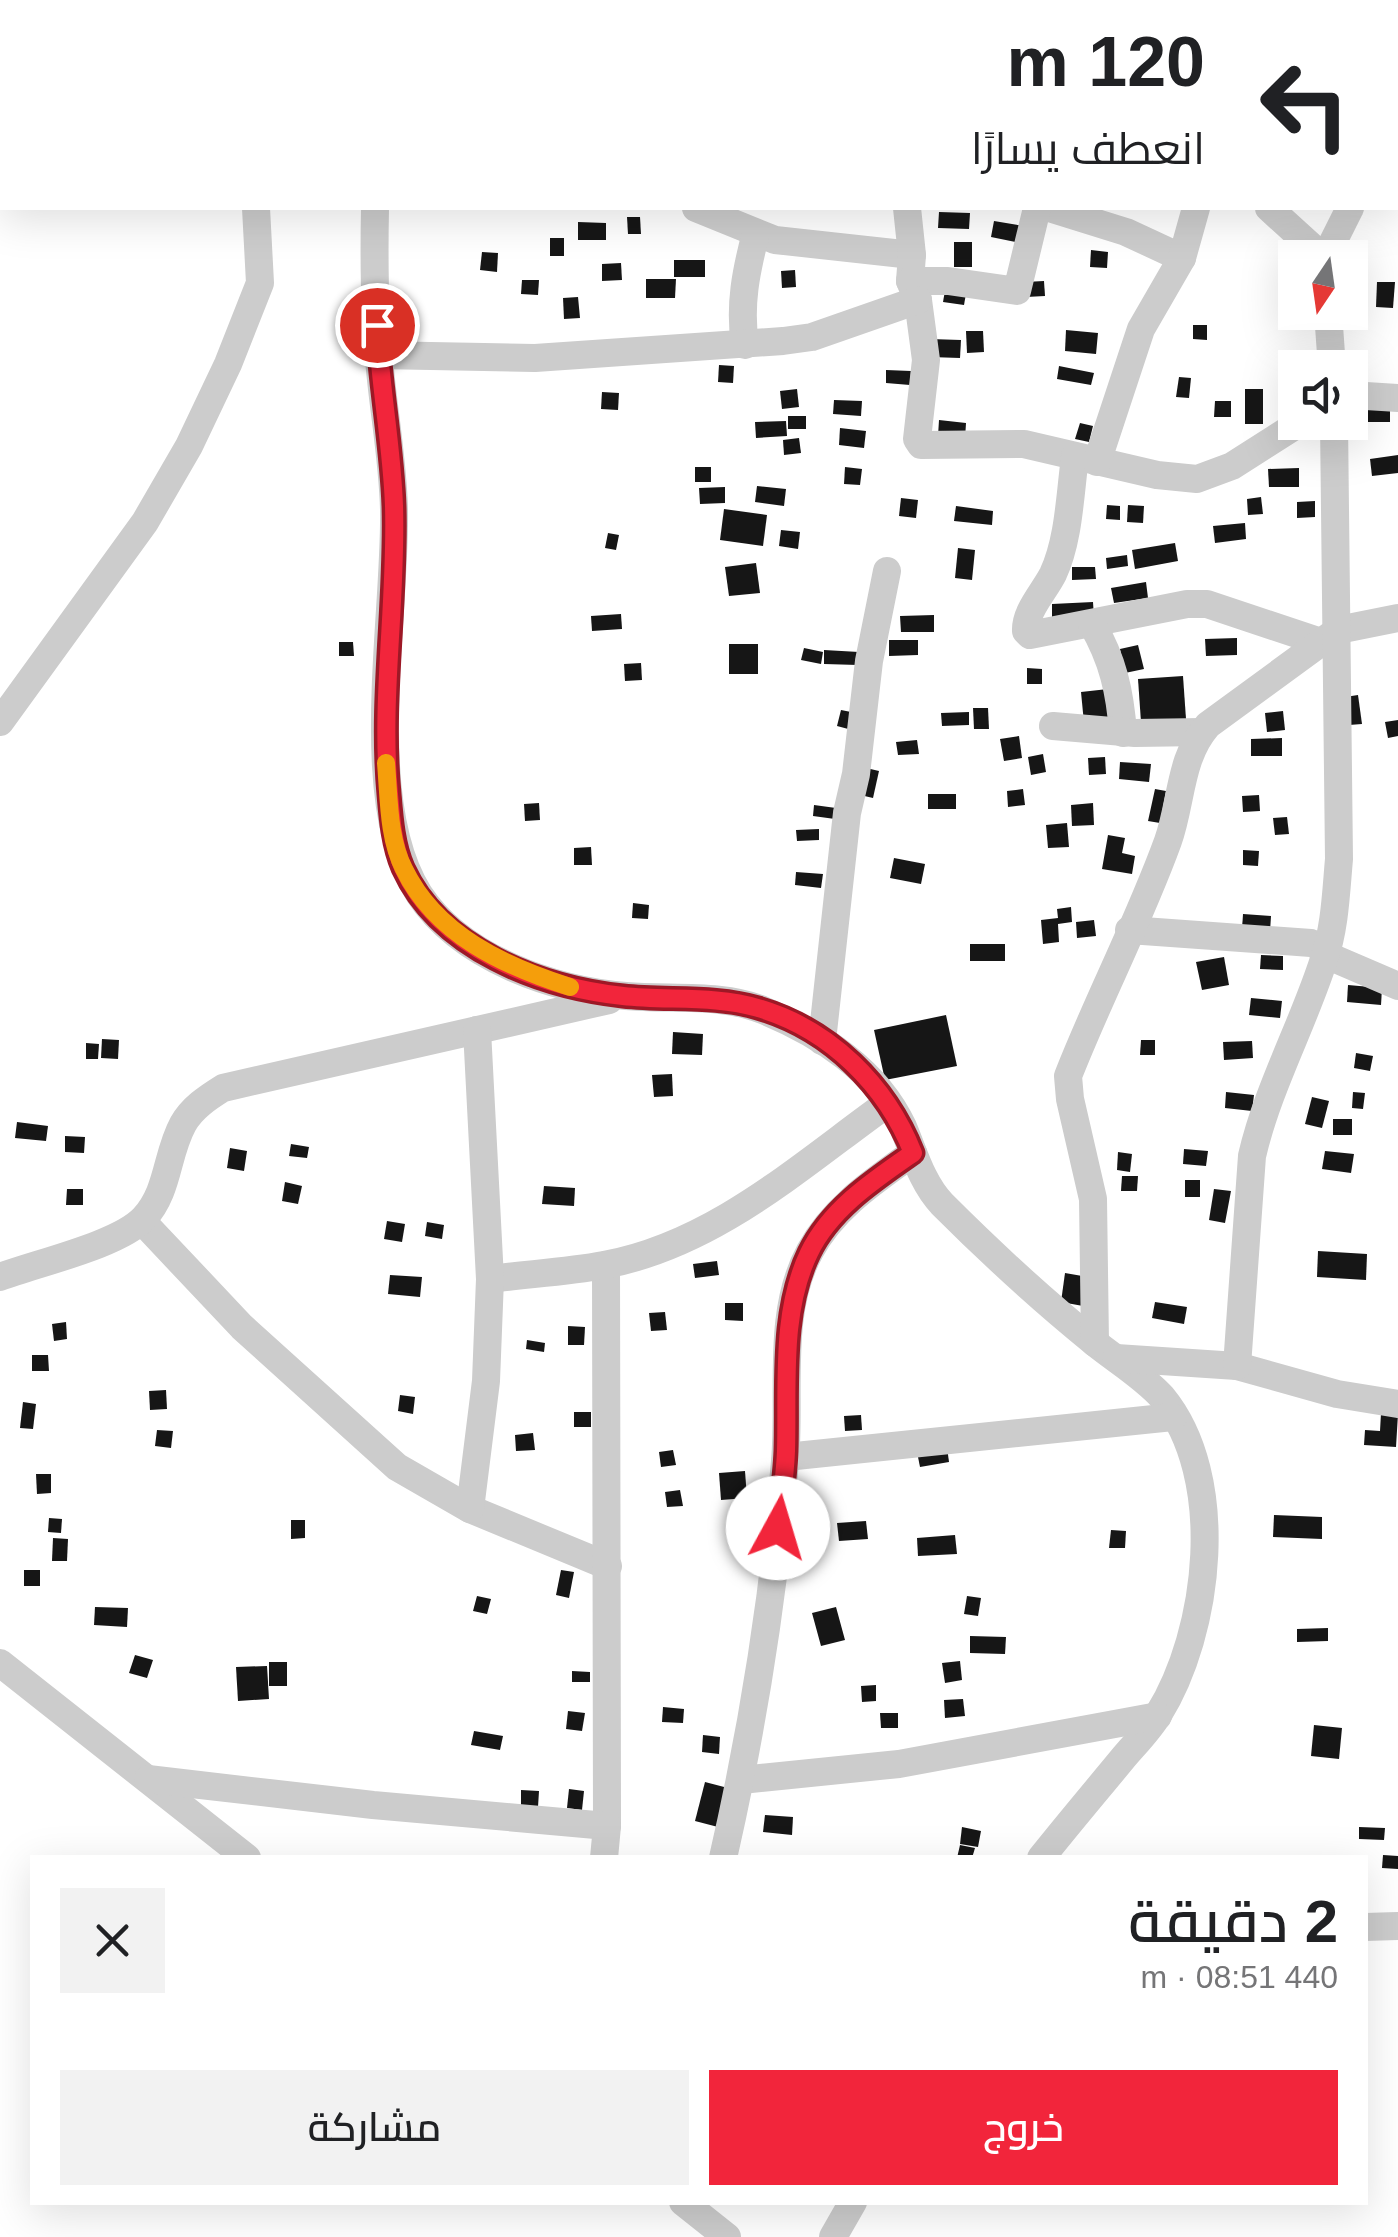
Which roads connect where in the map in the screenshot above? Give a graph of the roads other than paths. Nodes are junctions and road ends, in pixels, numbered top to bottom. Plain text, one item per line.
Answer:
1 (256, 210) edge
2 (375, 210) edge
3 (701, 210) edge
4 (907, 210) edge
5 (1037, 210) edge
6 (1055, 210) edge
7 (1195, 210) edge
8 (1271, 210) edge
9 (1349, 210) edge
10 (756, 233) junction
11 (1304, 240) edge
12 (1333, 240) edge
13 (1182, 258) junction
14 (913, 278) junction
15 (745, 345) junction
16 (378, 355) junction
17 (1368, 396) edge
18 (1398, 398) edge
19 (1278, 436) edge
20 (1334, 440) edge
21 (1086, 459) junction
22 (886, 571) dead end
23 (1398, 618) edge
24 (1092, 624) junction
25 (1329, 636) junction
26 (0, 722) edge
27 (1053, 726) dead end
28 (1202, 732) junction
29 (1124, 733) junction
30 (1129, 930) junction
31 (1326, 956) junction
32 (1398, 986) edge
33 (625, 996) junction
34 (477, 1030) junction
35 (822, 1041) junction
36 (888, 1104) junction
37 (913, 1153) junction
38 (142, 1220) junction
39 (606, 1265) junction
40 (0, 1277) edge
41 (490, 1279) junction
42 (1106, 1351) junction
43 (1236, 1366) junction
44 (1398, 1404) edge
45 (1174, 1418) junction
46 (786, 1457) junction
47 (470, 1509) junction
48 (608, 1566) junction
49 (0, 1663) edge
50 (1158, 1716) junction
51 (148, 1779) junction
52 (741, 1780) junction
53 (608, 1826) junction
54 (242, 1855) edge
55 (604, 1855) edge
56 (725, 1855) edge
57 (1043, 1855) edge
58 (1398, 1926) edge
59 (1368, 1927) edge
60 (687, 2205) edge
61 (850, 2205) edge
62 (727, 2237) edge
63 (833, 2237) edge

1 - 26 street
2 - 16 street
3 - 10 street
4 - 14 street
5 - 14 street
6 - 13 street
7 - 13 street
8 - 11 street
9 - 12 street
10 - 14 street
10 - 15 street
13 - 21 street
14 - 15 street
14 - 21 street
15 - 16 street
16 - 33 street
17 - 18 street
19 - 21 street
20 - 25 street
21 - 24 street
22 - 35 street
23 - 25 street
24 - 25 street
24 - 29 street
25 - 28 street
25 - 31 street
27 - 29 street
28 - 29 street
28 - 30 street
30 - 31 street
30 - 42 street
31 - 32 street
31 - 43 street
33 - 34 street
33 - 35 street
34 - 38 street
34 - 41 street
35 - 36 street
36 - 37 street
36 - 39 street
37 - 42 street
37 - 46 street
38 - 40 street
38 - 47 street
39 - 41 street
39 - 48 street
41 - 47 street
42 - 43 street
42 - 45 street
43 - 44 street
45 - 46 street
45 - 50 street
46 - 52 street
47 - 48 street
48 - 53 street
49 - 51 street
50 - 52 street
50 - 57 street
51 - 53 street
51 - 54 street
52 - 56 street
53 - 55 street
58 - 59 street
60 - 62 street
61 - 63 street

